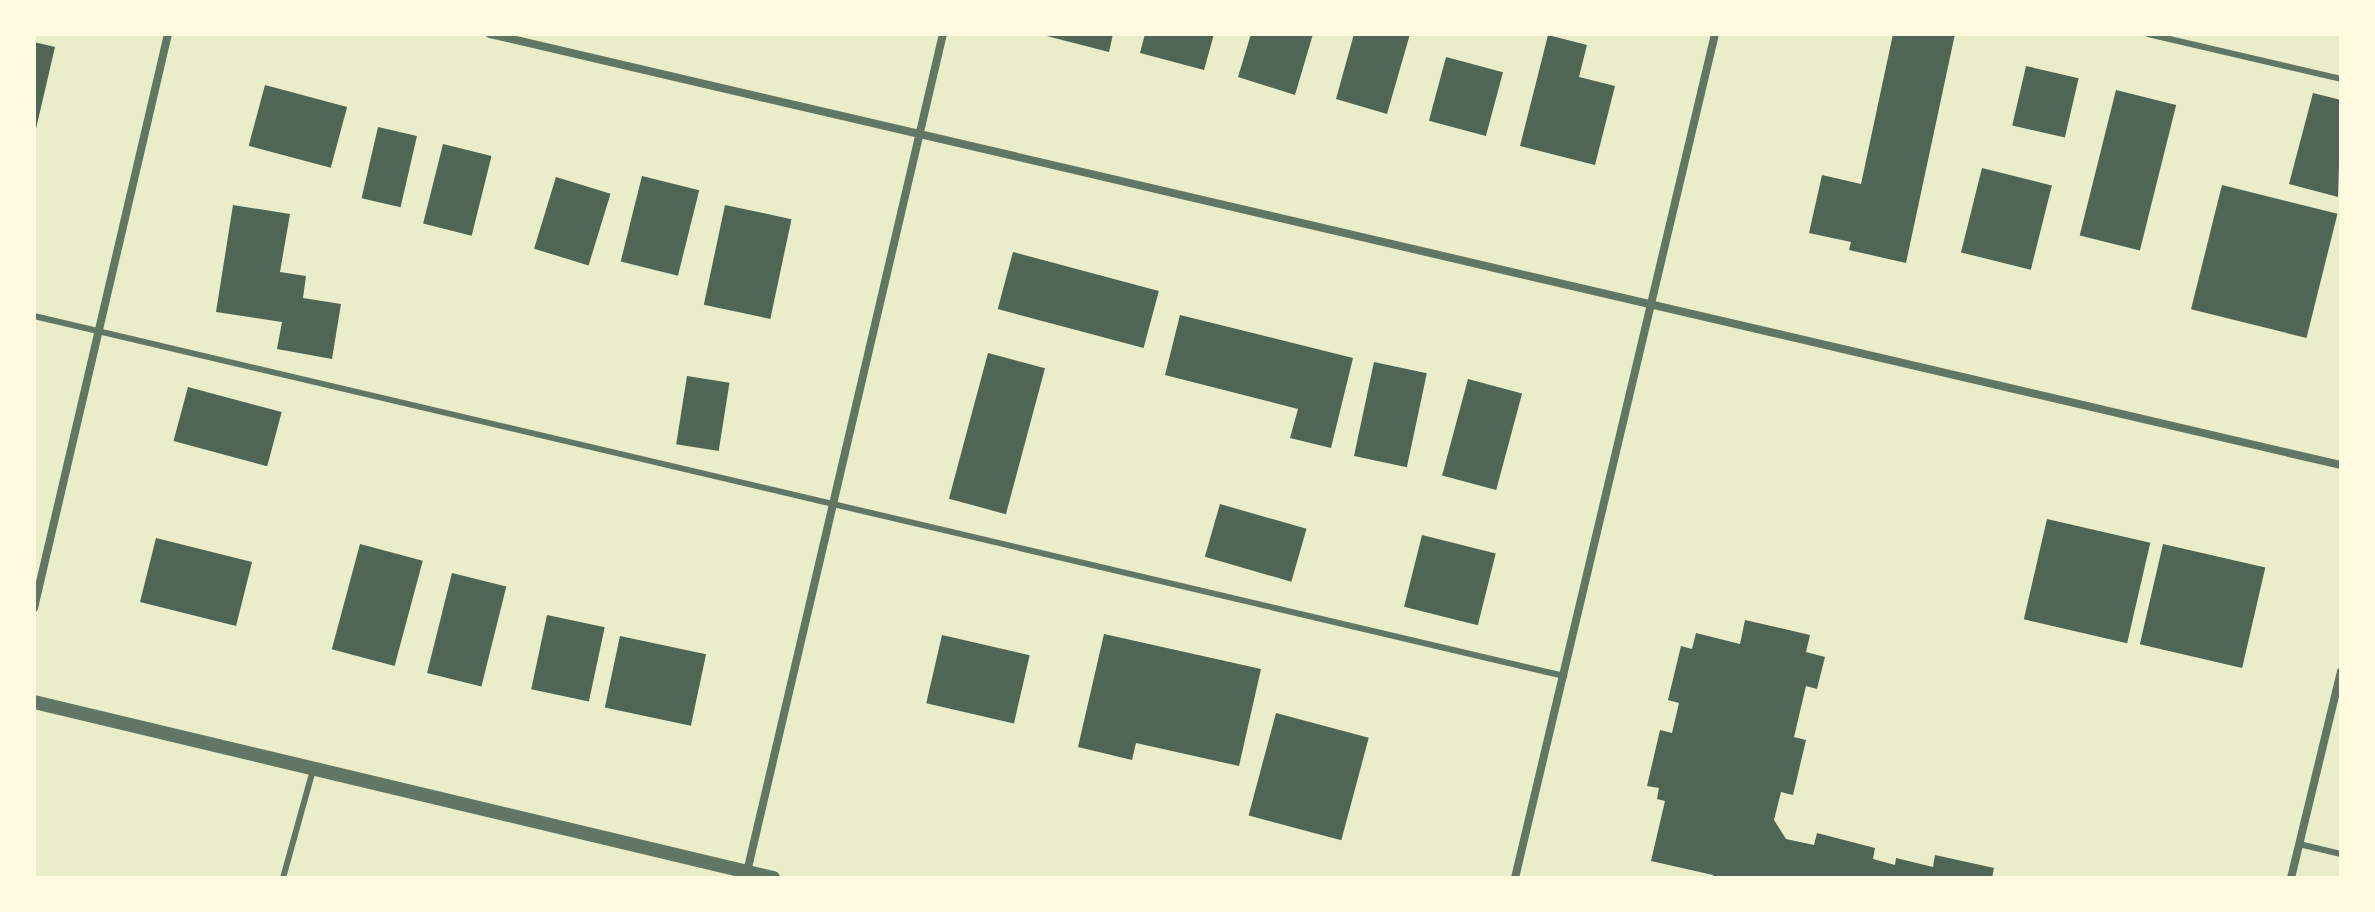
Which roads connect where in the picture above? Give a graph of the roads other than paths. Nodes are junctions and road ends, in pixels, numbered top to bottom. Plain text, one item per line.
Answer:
1 (168, 34) edge
2 (490, 34) edge
3 (943, 34) edge
4 (1715, 34) edge
5 (2148, 34) edge
6 (2341, 79) edge
7 (919, 135) junction
8 (1651, 306) junction
9 (34, 316) edge
10 (100, 331) junction
11 (2341, 465) edge
12 (832, 504) junction
13 (34, 608) edge
14 (2341, 672) edge
15 (1564, 676) junction
16 (34, 702) edge
17 (313, 770) junction
18 (2299, 844) junction
19 (2341, 854) edge
20 (746, 875) edge
21 (283, 878) edge
22 (773, 878) edge
23 (1515, 878) edge
24 (2291, 878) edge

1 - 10 street
2 - 7 street
3 - 7 street
4 - 8 street
5 - 6 lane
7 - 8 street
7 - 12 street
8 - 11 street
8 - 15 street
9 - 10 lane
10 - 12 lane
10 - 13 street
12 - 15 lane
12 - 20 street
14 - 18 street
15 - 23 street
16 - 17 street
17 - 20 street
17 - 21 lane
18 - 19 lane
18 - 24 street
20 - 22 street

